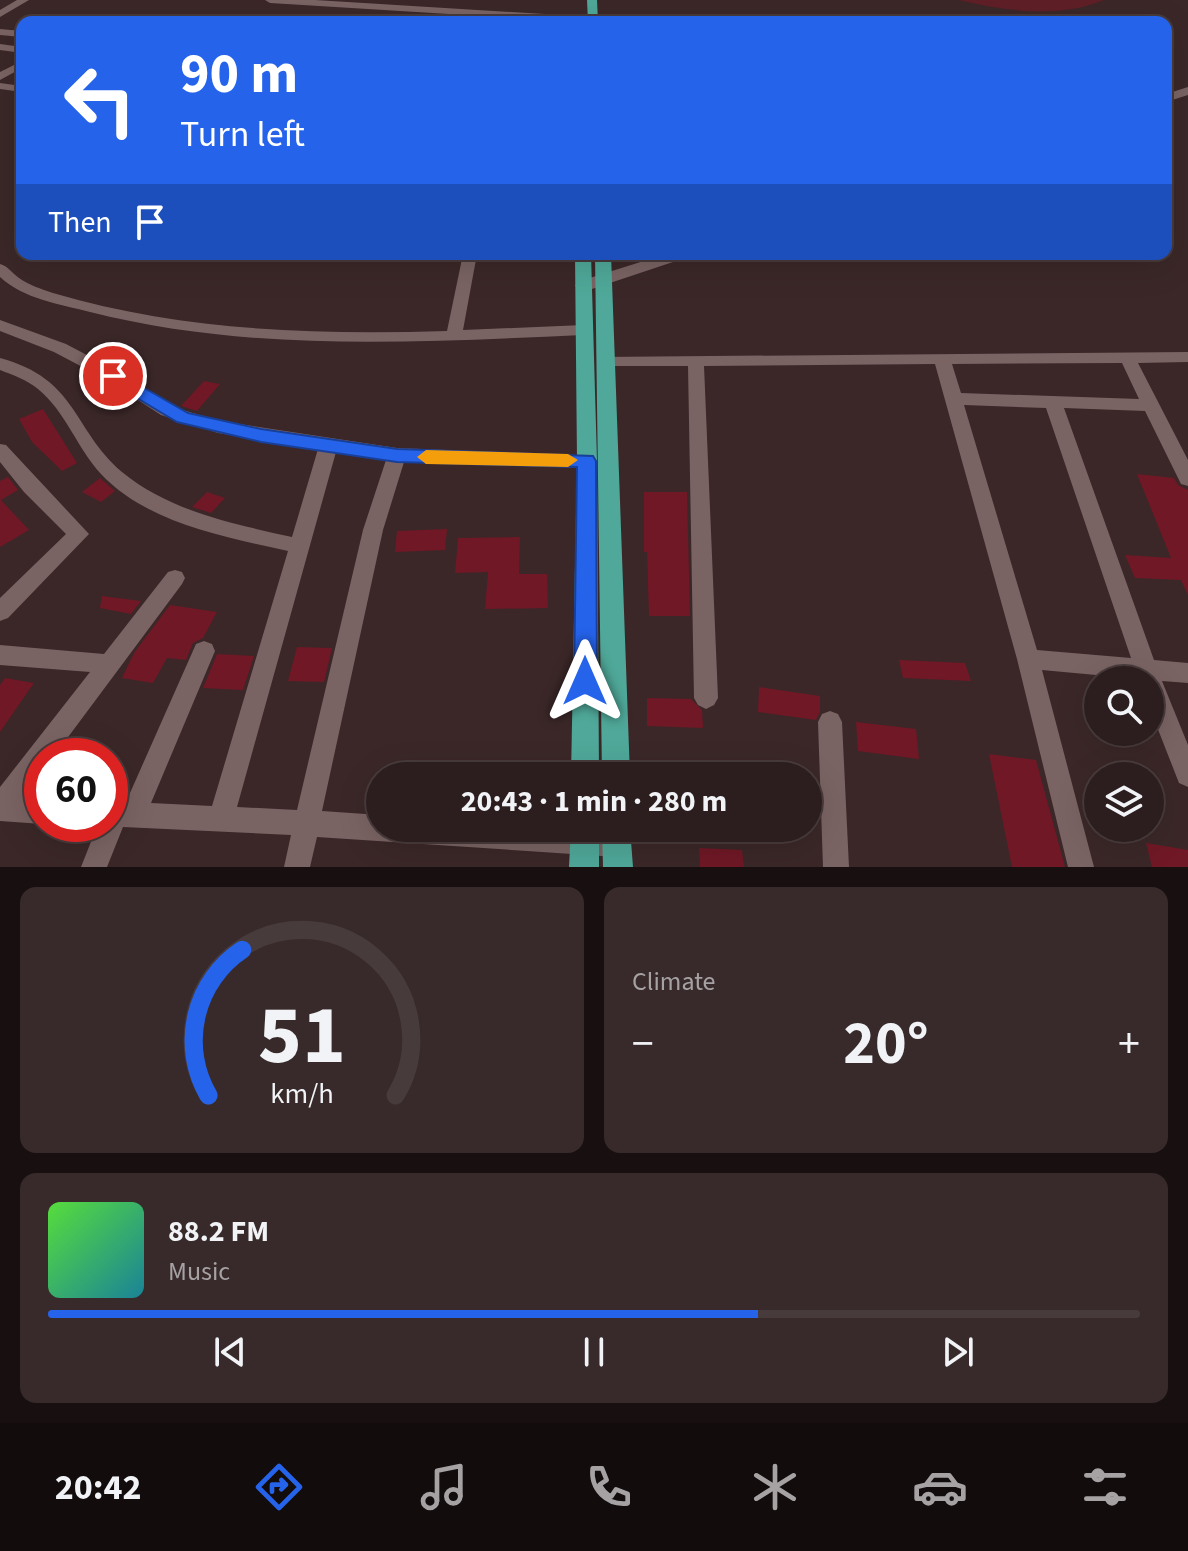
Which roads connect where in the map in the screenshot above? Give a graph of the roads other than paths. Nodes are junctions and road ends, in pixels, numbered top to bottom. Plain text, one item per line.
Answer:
1 (24, 0) edge
2 (270, 0) edge
3 (0, 14) edge
4 (516, 16) edge
5 (469, 260) edge
6 (585, 260) edge
7 (601, 260) edge
8 (664, 260) edge
9 (2, 274) edge
10 (593, 283) junction
11 (0, 325) edge
12 (583, 330) junction
13 (454, 335) junction
14 (1127, 357) junction
15 (1188, 357) edge
16 (942, 358) junction
17 (696, 360) junction
18 (607, 361) junction
19 (0, 363) edge
20 (954, 399) junction
21 (1052, 400) junction
22 (1150, 405) junction
23 (328, 446) junction
24 (0, 450) edge
25 (397, 455) junction
26 (587, 461) junction
27 (1188, 479) edge
28 (299, 546) junction
29 (175, 578) dead end
30 (0, 612) edge
31 (204, 651) dead end
32 (0, 655) edge
33 (1028, 659) junction
34 (110, 664) junction
35 (1103, 666) edge
36 (1145, 666) edge
37 (1164, 671) edge
38 (1188, 673) edge
39 (706, 698) dead end
40 (1164, 715) edge
41 (830, 722) dead end
42 (585, 762) edge
43 (616, 762) edge
44 (1188, 775) edge
45 (128, 798) edge
46 (0, 808) edge
47 (24, 810) edge
48 (128, 815) edge
49 (221, 819) junction
50 (307, 823) junction
51 (106, 842) edge
52 (585, 846) edge
53 (617, 846) edge
54 (94, 867) edge
55 (297, 867) edge
56 (836, 867) edge
57 (1081, 867) edge

1 - 3 street
2 - 4 street
5 - 13 street
6 - 10 main road
7 - 10 main road
8 - 10 street
9 - 13 street
10 - 12 main road
10 - 18 main road
11 - 23 street
12 - 13 street
12 - 26 main road
14 - 15 street
14 - 16 street
14 - 22 street
16 - 17 street
16 - 20 street
17 - 18 street
17 - 39 street
18 - 43 main road
19 - 28 street
20 - 21 street
20 - 33 street
21 - 22 street
21 - 36 street
22 - 27 street
23 - 25 street
23 - 28 street
24 - 30 street
25 - 26 street
25 - 50 street
26 - 42 main road
28 - 49 street
29 - 34 street
31 - 45 street
32 - 34 street
33 - 35 street
33 - 57 street
34 - 46 street
37 - 38 street
40 - 44 street
41 - 56 street
46 - 47 street
48 - 49 street
49 - 50 street
50 - 52 street
50 - 55 street
51 - 54 street
52 - 53 street

